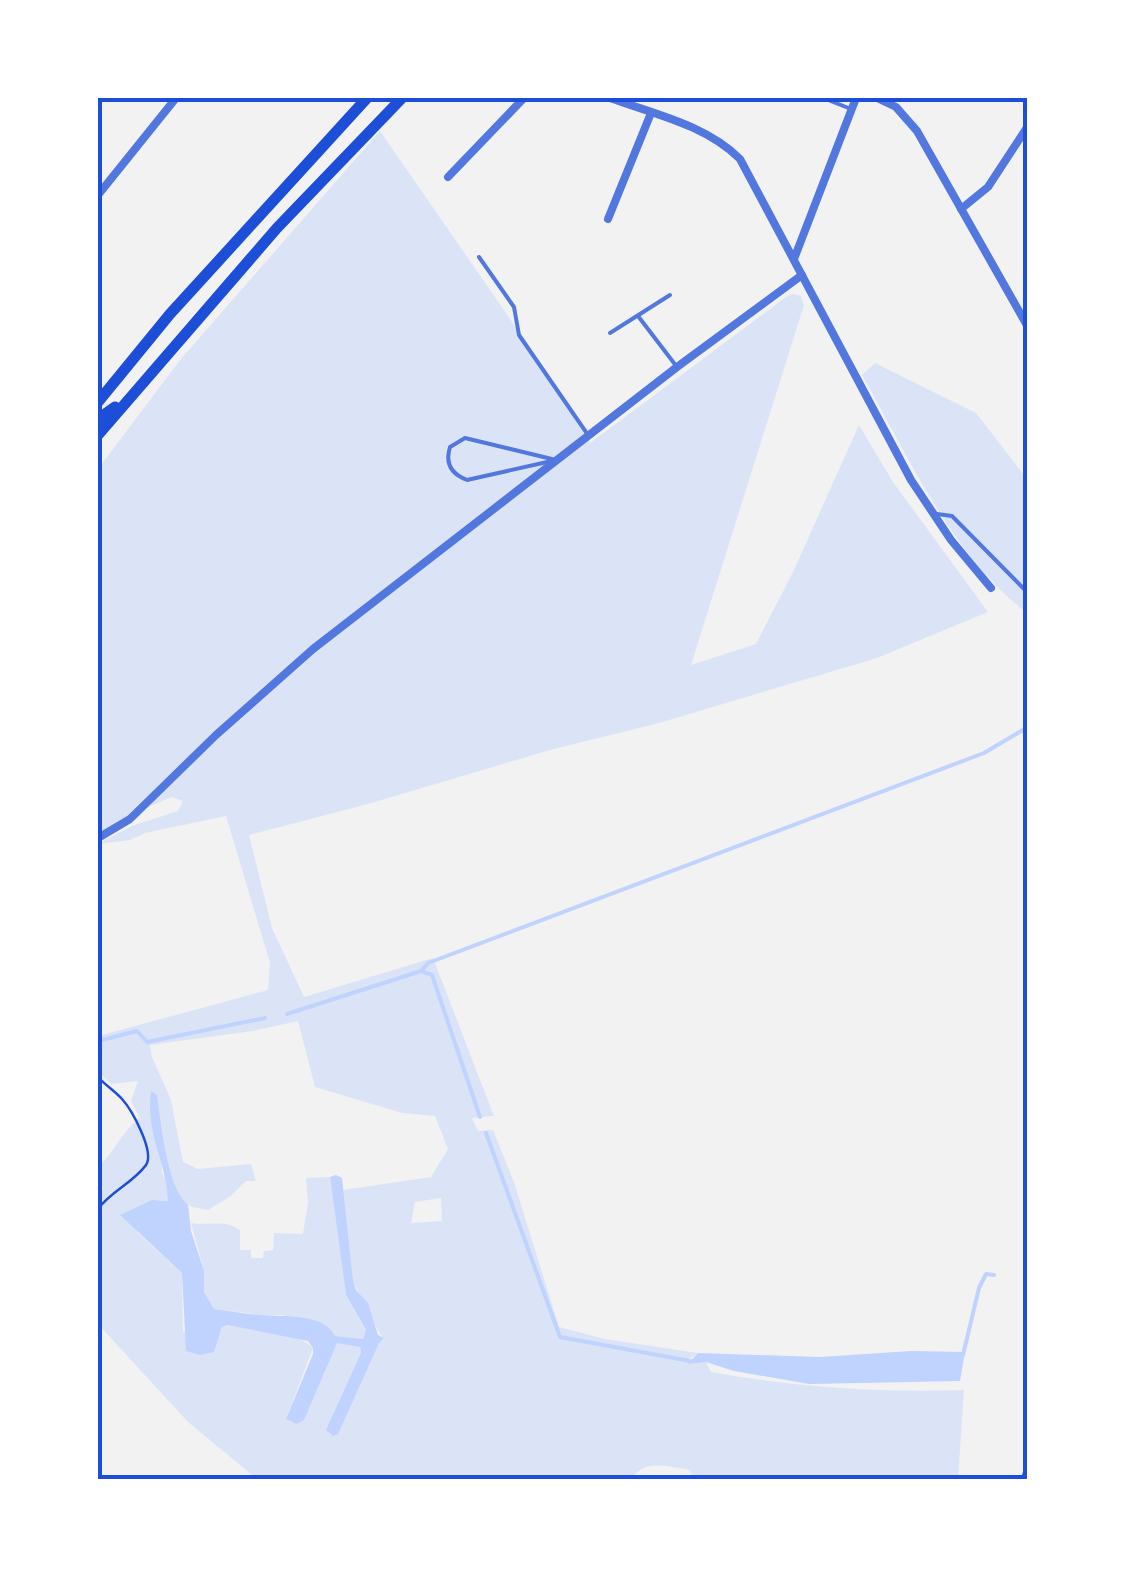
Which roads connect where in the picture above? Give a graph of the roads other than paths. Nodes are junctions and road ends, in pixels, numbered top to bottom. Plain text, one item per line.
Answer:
1 (176, 98) edge
2 (368, 98) edge
3 (402, 98) edge
4 (524, 98) edge
5 (610, 98) edge
6 (823, 98) edge
7 (856, 98) edge
8 (877, 98) edge
9 (851, 109) junction
10 (651, 113) junction
11 (1028, 126) edge
12 (448, 177) dead end
13 (98, 195) edge
14 (960, 209) junction
15 (608, 219) dead end
16 (478, 257) dead end
17 (794, 259) junction
18 (802, 275) junction
19 (670, 296) dead end
20 (638, 316) junction
21 (1028, 327) edge
22 (610, 333) dead end
23 (677, 366) junction
24 (126, 399) junction
25 (98, 402) edge
26 (98, 419) edge
27 (98, 435) edge
28 (588, 436) junction
29 (556, 460) junction
30 (932, 514) junction
31 (991, 588) dead end
32 (1028, 592) edge
33 (98, 838) edge

1 - 13 street
2 - 25 highway
3 - 24 highway
4 - 12 street
5 - 10 street
6 - 9 lane
7 - 9 street
8 - 14 street
9 - 17 street
10 - 15 street
10 - 17 street
11 - 14 street
14 - 21 street
16 - 28 lane
17 - 18 street
18 - 23 street
18 - 30 street
19 - 20 lane
20 - 22 lane
20 - 23 lane
23 - 28 street
24 - 26 highway
24 - 27 highway
28 - 29 street
29 - 29 lane
29 - 33 street
30 - 31 street
30 - 32 lane

